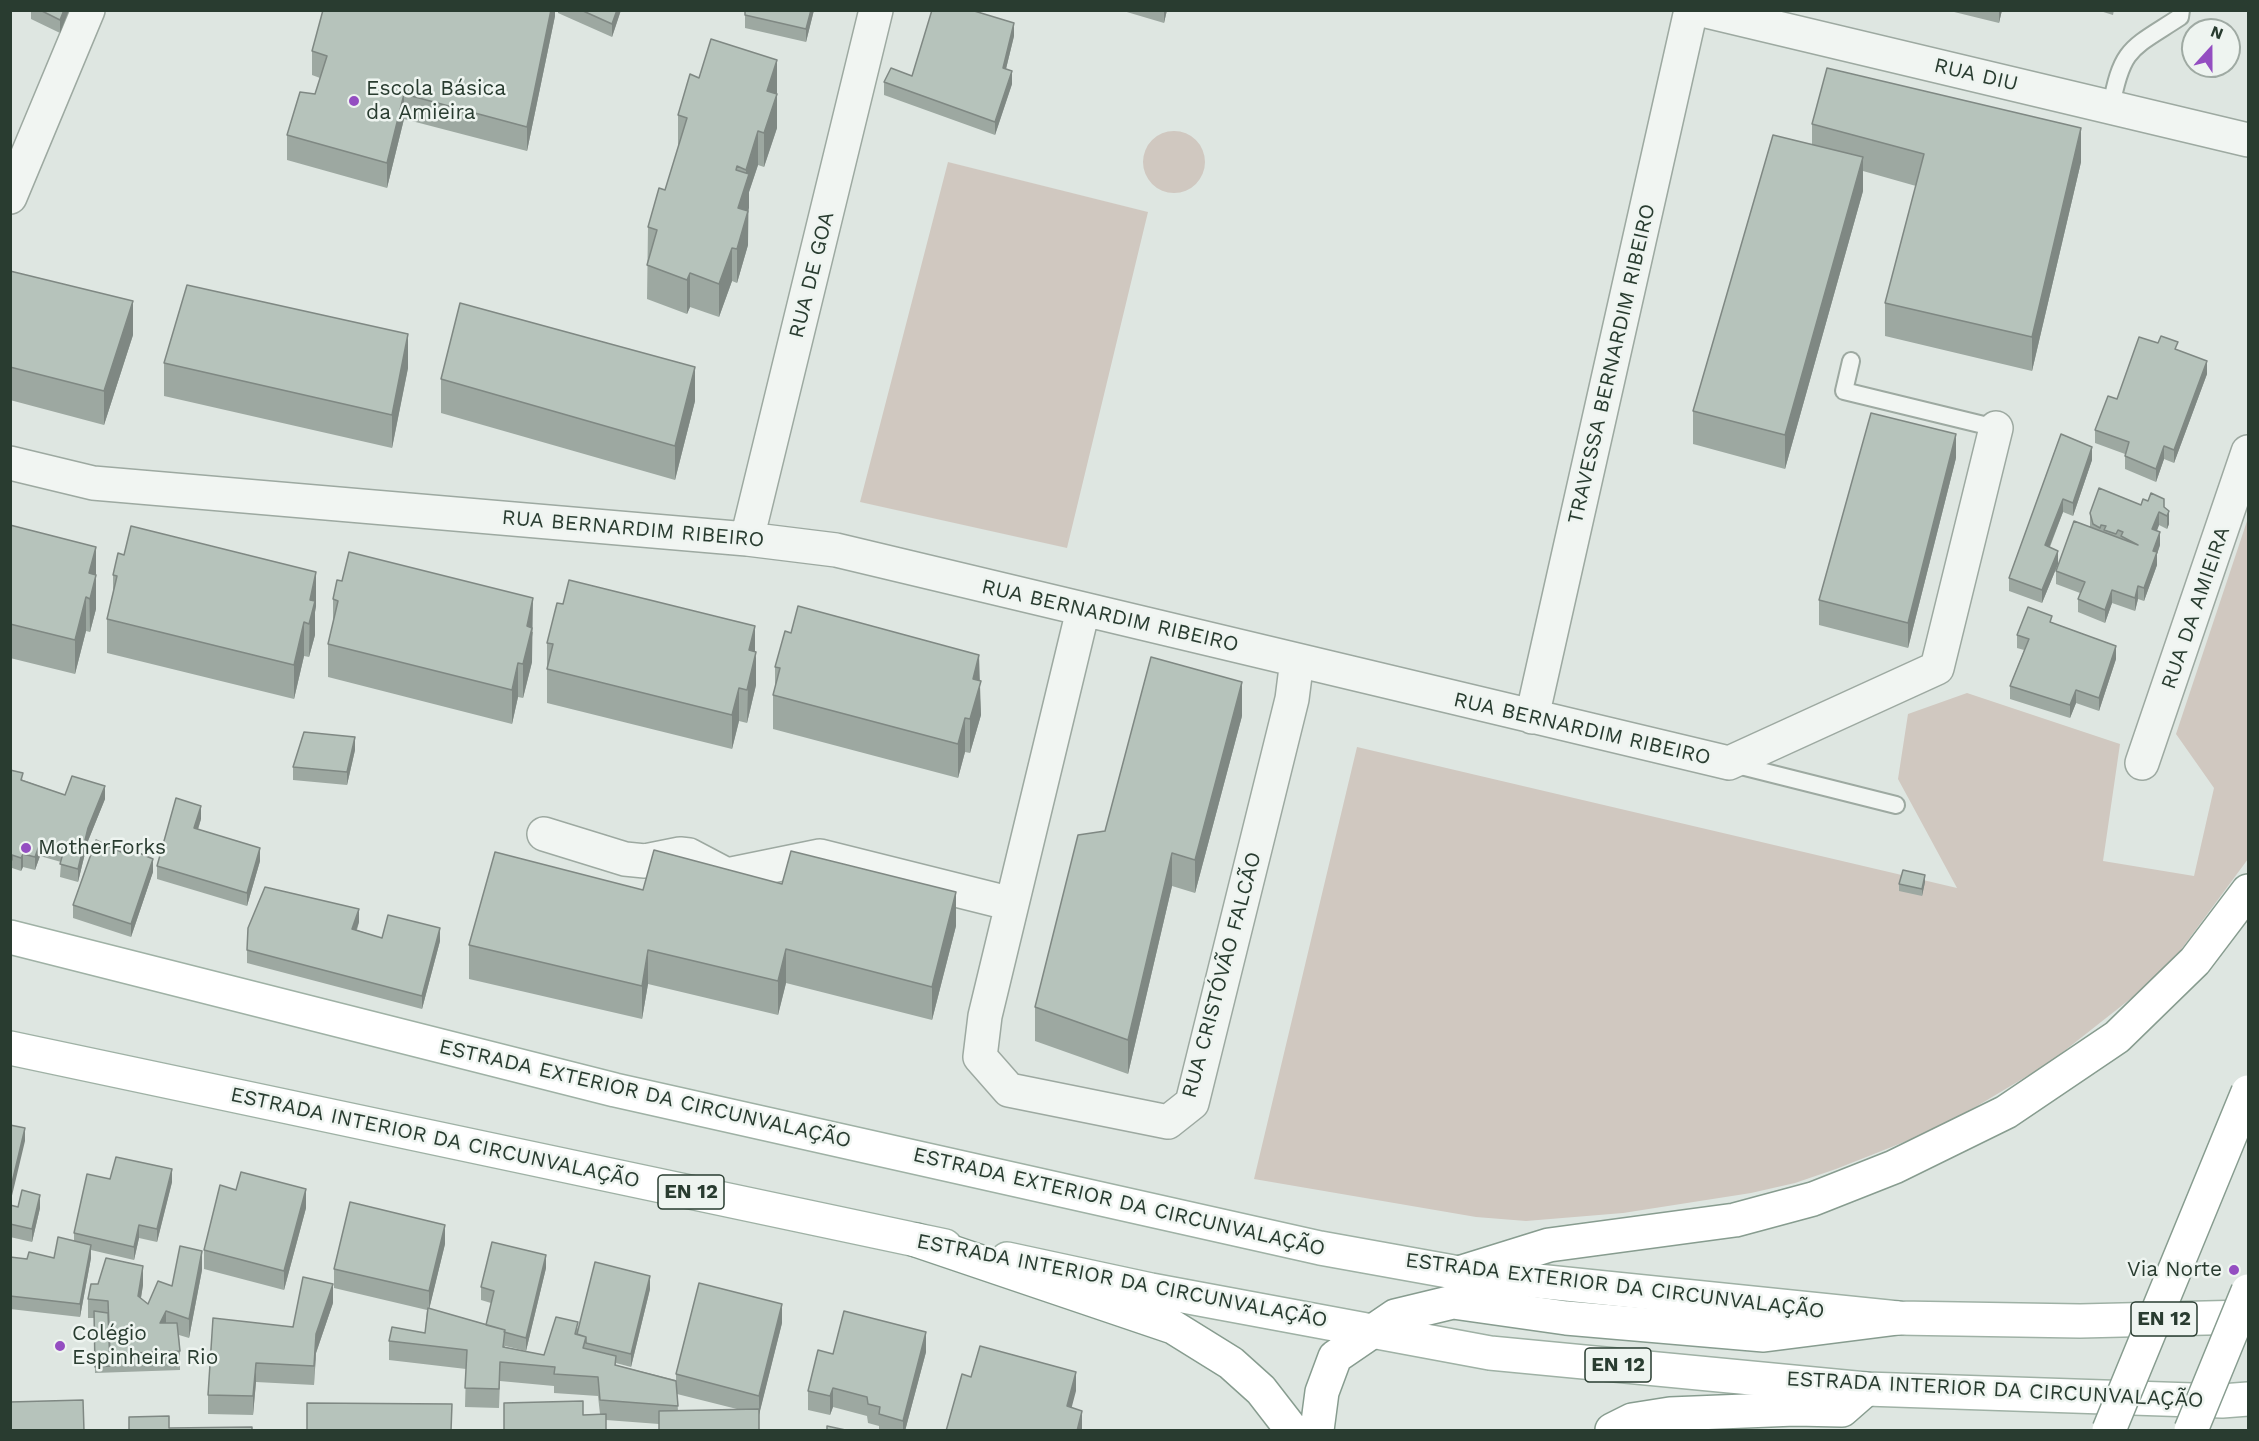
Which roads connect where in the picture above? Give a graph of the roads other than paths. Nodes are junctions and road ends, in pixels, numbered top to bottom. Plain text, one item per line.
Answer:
1 (88, 10) edge
2 (876, 10) edge
3 (1691, 10) edge
4 (1702, 10) edge
5 (2181, 10) edge
6 (2111, 107) junction
7 (2248, 140) edge
8 (10, 197) edge
9 (1851, 361) dead end
10 (1996, 428) joint
11 (2248, 452) edge
12 (10, 463) edge
13 (747, 539) junction
14 (1083, 610) junction
15 (1297, 660) junction
16 (1532, 717) junction
17 (1729, 763) junction
18 (2142, 763) dead end
19 (1896, 805) dead end
20 (544, 834) dead end
21 (2248, 891) edge
22 (1012, 904) junction
23 (10, 937) edge
24 (10, 1048) edge
25 (2248, 1092) edge
26 (916, 1240) junction
27 (1460, 1273) junction
28 (2248, 1292) edge
29 (2248, 1317) edge
30 (1898, 1318) junction
31 (1372, 1332) junction
32 (1866, 1389) junction
33 (2248, 1399) edge
34 (1292, 1431) edge
35 (1317, 1431) edge
36 (1612, 1431) edge
37 (2109, 1431) edge
38 (2191, 1431) edge

1 - 8 street
2 - 13 street, RUA DE GOA
3 - 16 street, TRAVESSA BERNARDIM RIBEIRO
4 - 6 street, RUA DIU
5 - 6 lane
6 - 7 street, RUA DIU
9 - 10 lane
10 - 17 street, RUA BERNARDIM RIBEIRO
11 - 18 street, RUA DA AMIEIRA
12 - 13 street, RUA BERNARDIM RIBEIRO
13 - 14 street, RUA BERNARDIM RIBEIRO
14 - 15 street, RUA BERNARDIM RIBEIRO
14 - 22 street, RUA CRISTÓVÃO FALCÃO
15 - 16 street, RUA BERNARDIM RIBEIRO
15 - 22 street, RUA CRISTÓVÃO FALCÃO
16 - 17 street, RUA BERNARDIM RIBEIRO
17 - 19 lane
20 - 22 street
21 - 27 main road
23 - 27 main road, ESTRADA EXTERIOR DA CIRCUNVALAÇÃO / EN 12
24 - 26 main road, ESTRADA INTERIOR DA CIRCUNVALAÇÃO / EN 12
25 - 37 main road, bridge
26 - 31 main road, ESTRADA INTERIOR DA CIRCUNVALAÇÃO / EN 12
26 - 34 main road
27 - 30 main road, ESTRADA EXTERIOR DA CIRCUNVALAÇÃO / EN 12
28 - 38 main road, bridge
29 - 30 main road, ESTRADA EXTERIOR DA CIRCUNVALAÇÃO / EN 12
30 - 31 main road
31 - 32 main road, ESTRADA INTERIOR DA CIRCUNVALAÇÃO / EN 12
31 - 35 main road
32 - 33 main road, ESTRADA INTERIOR DA CIRCUNVALAÇÃO / EN 12
32 - 36 main road

